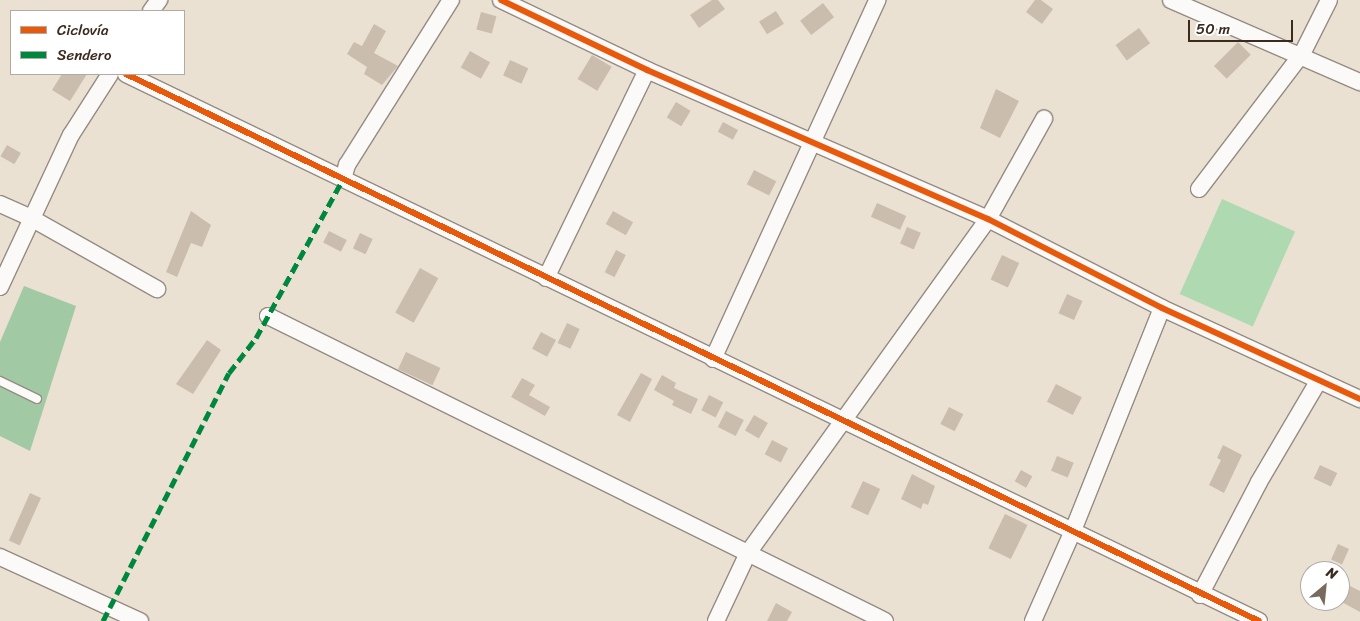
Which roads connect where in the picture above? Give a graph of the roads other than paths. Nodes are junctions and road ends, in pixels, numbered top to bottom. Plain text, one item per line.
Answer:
1 (451, 0) edge
2 (501, 0) edge
3 (877, 0) edge
4 (1171, 0) edge
5 (1329, 0) edge
6 (1302, 54) junction
7 (647, 70) junction
8 (109, 75) edge
9 (128, 75) edge
10 (1360, 82) edge
11 (1044, 119) dead end
12 (813, 142) junction
13 (342, 179) junction
14 (1199, 188) dead end
15 (0, 204) edge
16 (31, 218) junction
17 (988, 219) junction
18 (546, 278) junction
19 (0, 287) edge
20 (157, 289) dead end
21 (1162, 308) junction
22 (268, 316) dead end
23 (713, 359) junction
24 (1319, 380) junction
25 (0, 381) edge
26 (37, 399) dead end
27 (1360, 399) edge
28 (843, 422) junction
29 (1072, 533) junction
30 (748, 553) junction
31 (0, 557) edge
32 (1200, 595) junction
33 (140, 621) edge
34 (716, 621) edge
35 (886, 621) edge
36 (1033, 621) edge
37 (1259, 621) edge

1 - 13 street
2 - 7 street
3 - 12 street
4 - 6 street
5 - 6 street
6 - 10 street
6 - 14 street
7 - 12 street
7 - 18 street
8 - 16 street
9 - 13 street
11 - 17 street
12 - 17 street
12 - 23 street
13 - 18 street
15 - 16 street
16 - 19 street
16 - 20 street
17 - 21 street
17 - 28 street
18 - 23 street
21 - 24 street
21 - 29 street
22 - 30 street
23 - 28 street
24 - 27 street
24 - 32 street
25 - 26 lane
28 - 29 street
28 - 30 street
29 - 32 street
29 - 36 street
30 - 34 street
30 - 35 street
31 - 33 street
32 - 37 street

